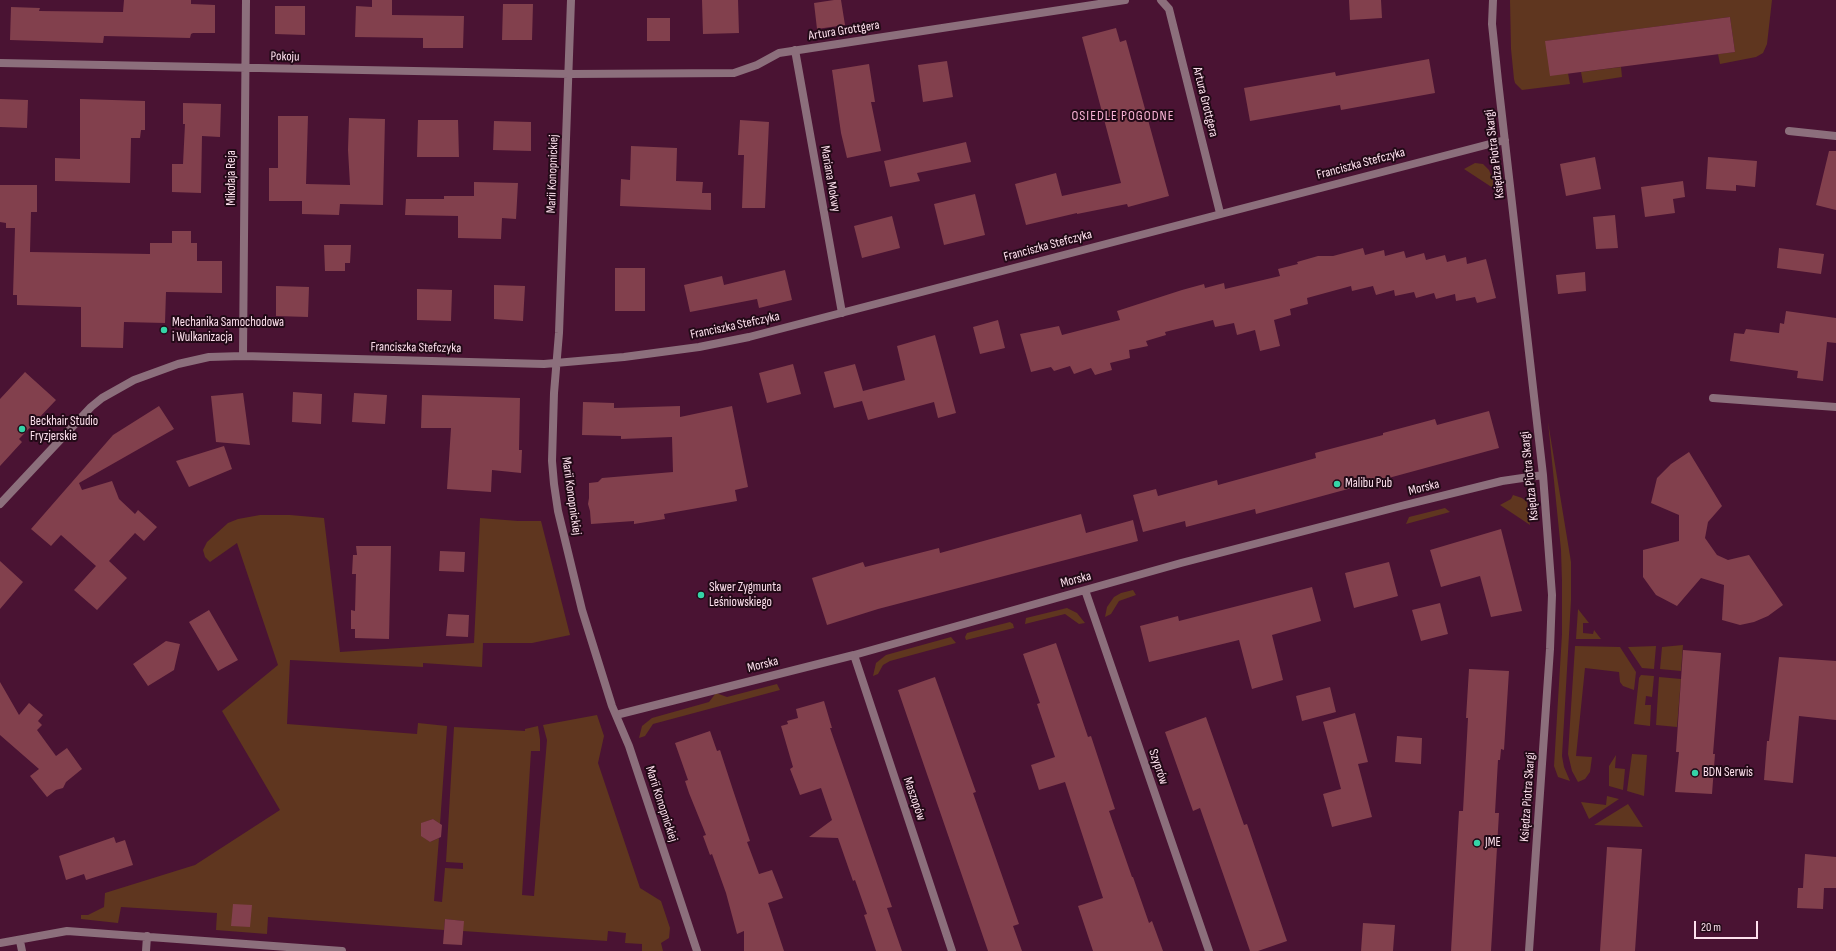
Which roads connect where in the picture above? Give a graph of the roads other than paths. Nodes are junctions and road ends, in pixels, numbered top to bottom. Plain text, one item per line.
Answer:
1 (246, 0) edge
2 (571, 0) edge
3 (1125, 0) edge
4 (1161, 0) edge
5 (1493, 0) edge
6 (794, 50) junction
7 (0, 63) edge
8 (245, 68) junction
9 (569, 74) junction
10 (1788, 132) dead end
11 (1836, 136) edge
12 (1505, 140) junction
13 (1220, 213) junction
14 (842, 313) junction
15 (243, 356) junction
16 (556, 363) junction
17 (1713, 398) dead end
18 (1836, 407) edge
19 (1543, 476) junction
20 (0, 504) edge
21 (1085, 590) junction
22 (854, 655) junction
23 (616, 715) junction
24 (147, 936) junction
25 (20, 941) junction
26 (0, 943) edge
27 (695, 950) edge
28 (22, 951) edge
29 (146, 951) edge
30 (337, 951) edge
31 (342, 951) edge
32 (952, 951) edge
33 (1209, 951) edge
34 (1529, 951) edge

1 - 8 street, Mikołaja Reja
2 - 9 street, Marii Konopnickiej
3 - 6 street, Artura Grottgera
4 - 13 street, Artura Grottgera
5 - 12 street, Księdza Piotra Skargi
6 - 9 street, Artura Grottgera
6 - 14 street, Mariana Mokwy
7 - 8 street, Pokoju
8 - 9 street, Pokoju
8 - 15 street, Mikołaja Reja
9 - 16 street, Marii Konopnickiej
10 - 11 street
12 - 13 street, Franciszka Stefczyka
12 - 19 street, Księdza Piotra Skargi
13 - 14 street, Franciszka Stefczyka
14 - 16 street, Franciszka Stefczyka
15 - 16 street, Franciszka Stefczyka
15 - 20 street, Franciszka Stefczyka
16 - 23 street, Marii Konopnickiej
17 - 18 street
19 - 21 street, Morska
19 - 34 street, Księdza Piotra Skargi
21 - 22 street, Morska
21 - 33 street, Szyprów
22 - 23 street, Morska
22 - 32 street, Maszopów
23 - 27 street, Marii Konopnickiej
24 - 25 street
24 - 29 street
24 - 30 street
25 - 26 street
25 - 28 street
30 - 31 street

